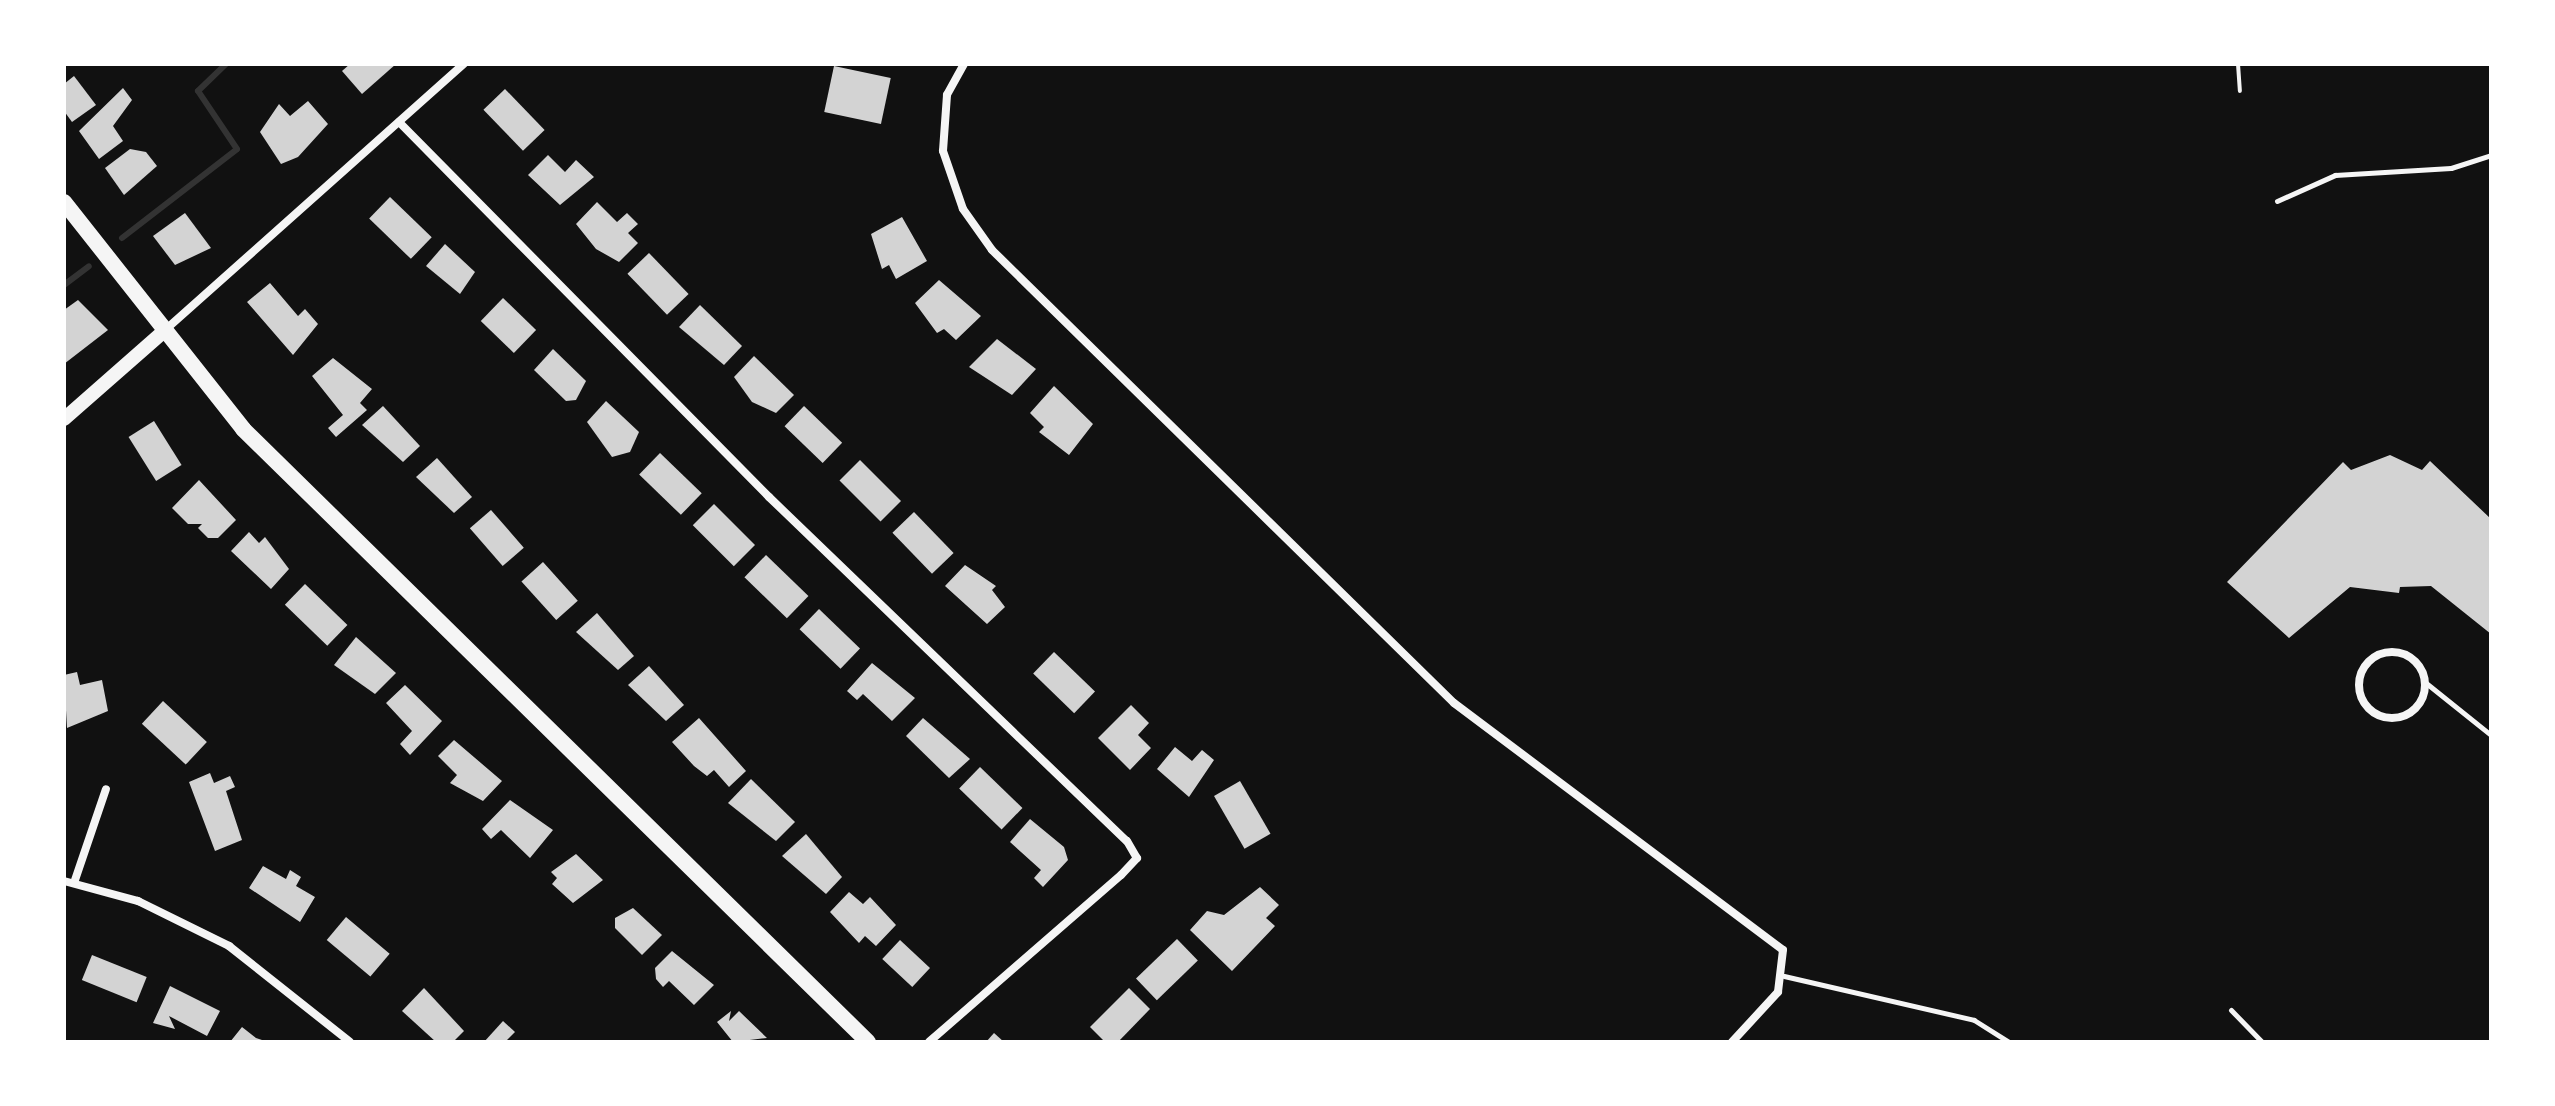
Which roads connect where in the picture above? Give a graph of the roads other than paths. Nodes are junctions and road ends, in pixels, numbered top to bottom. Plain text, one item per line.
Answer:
1 (464, 64) edge
2 (964, 64) edge
3 (399, 122) junction
4 (2491, 155) edge
5 (2277, 201) dead end
6 (64, 202) edge
7 (163, 332) junction
8 (64, 419) edge
9 (2426, 683) junction
10 (2491, 735) edge
11 (106, 789) dead end
12 (64, 881) edge
13 (74, 883) junction
14 (1784, 976) junction
15 (2231, 1010) dead end
16 (350, 1042) edge
17 (868, 1042) edge
18 (929, 1042) edge
19 (1732, 1042) edge
20 (2009, 1042) edge
21 (2262, 1042) edge

1 - 3 street
2 - 14 street
3 - 7 street
3 - 18 street
4 - 5 lane
6 - 7 main road
7 - 8 street
7 - 17 main road
9 - 9 street
9 - 10 lane
11 - 13 street
12 - 13 street
13 - 16 street
14 - 19 street
14 - 20 lane
15 - 21 lane

